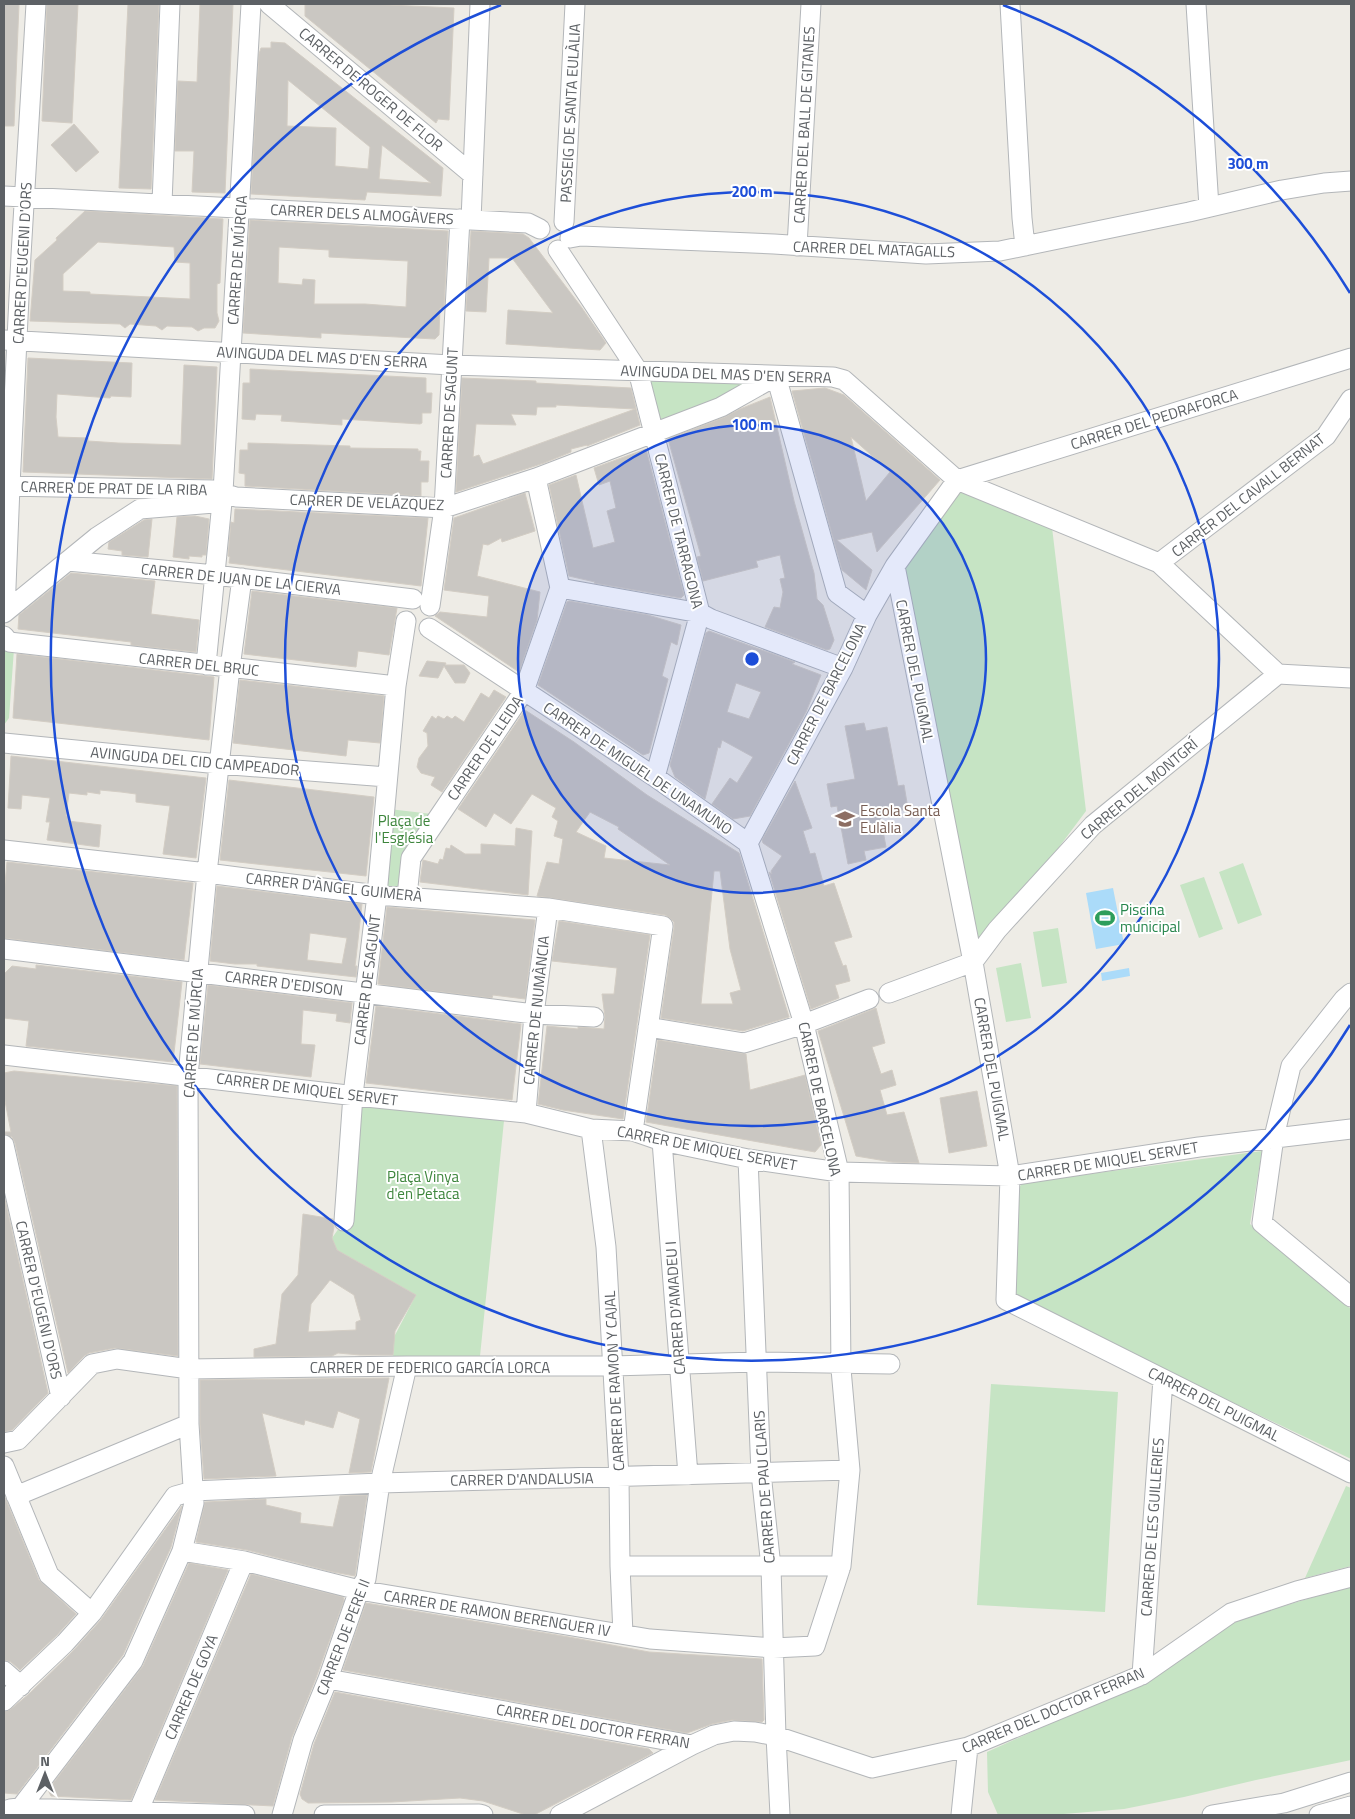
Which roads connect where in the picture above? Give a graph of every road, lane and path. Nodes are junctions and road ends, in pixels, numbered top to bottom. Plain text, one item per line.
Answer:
1 (36, 4) edge
2 (170, 4) edge
3 (251, 4) edge
4 (269, 4) edge
5 (480, 4) edge
6 (575, 4) edge
7 (810, 4) edge
8 (1010, 4) edge
9 (1196, 4) edge
10 (473, 175) junction
11 (1351, 181) edge
12 (4, 196) edge
13 (24, 198) junction
14 (162, 203) junction
15 (240, 207) junction
16 (1209, 207) junction
17 (466, 219) junction
18 (540, 229) junction
19 (564, 237) junction
20 (797, 246) junction
21 (1025, 246) junction
22 (11, 340) edge
23 (231, 352) junction
24 (1351, 358) edge
25 (451, 365) junction
26 (638, 371) junction
27 (776, 376) junction
28 (1351, 399) edge
29 (654, 432) junction
30 (536, 478) junction
31 (957, 480) junction
32 (7, 486) edge
33 (223, 492) junction
34 (444, 508) junction
35 (68, 561) junction
36 (1159, 563) junction
37 (895, 566) junction
38 (215, 574) junction
39 (242, 578) junction
40 (560, 588) junction
41 (422, 603) junction
42 (5, 612) edge
43 (700, 613) junction
44 (867, 615) junction
45 (406, 621) junction
46 (429, 628) junction
47 (4, 636) edge
48 (206, 665) junction
49 (230, 668) junction
50 (843, 668) junction
51 (1278, 674) junction
52 (1351, 678) edge
53 (396, 686) junction
54 (524, 691) junction
55 (4, 743) edge
56 (220, 764) junction
57 (387, 777) junction
58 (655, 777) junction
59 (748, 843) junction
60 (4, 850) edge
61 (207, 873) junction
62 (377, 895) junction
63 (407, 896) junction
64 (548, 908) junction
65 (4, 949) edge
66 (973, 962) junction
67 (197, 972) junction
68 (366, 993) junction
69 (889, 993) dead end
70 (1351, 993) edge
71 (869, 999) dead end
72 (534, 1014) junction
73 (594, 1017) dead end
74 (804, 1024) junction
75 (648, 1027) junction
76 (4, 1055) edge
77 (188, 1076) junction
78 (353, 1095) junction
79 (526, 1113) junction
80 (591, 1128) junction
81 (1351, 1129) edge
82 (633, 1131) junction
83 (1274, 1137) junction
84 (662, 1141) junction
85 (4, 1145) edge
86 (748, 1159) junction
87 (839, 1172) junction
88 (1010, 1176) junction
89 (344, 1221) dead end
90 (1351, 1297) edge
91 (757, 1362) junction
92 (679, 1364) junction
93 (841, 1364) junction
94 (890, 1364) dead end
95 (406, 1366) junction
96 (612, 1366) junction
97 (189, 1368) junction
98 (1162, 1379) junction
99 (61, 1396) junction
100 (189, 1424) junction
101 (4, 1443) edge
102 (4, 1466) edge
103 (850, 1470) junction
104 (761, 1473) junction
105 (1351, 1473) edge
106 (688, 1476) junction
107 (619, 1477) junction
108 (380, 1483) junction
109 (193, 1491) junction
110 (16, 1496) junction
111 (182, 1551) junction
112 (244, 1561) junction
113 (620, 1566) junction
114 (770, 1566) junction
115 (841, 1566) junction
116 (1351, 1577) edge
117 (359, 1590) junction
118 (92, 1613) junction
119 (623, 1634) junction
120 (815, 1646) joint
121 (773, 1648) junction
122 (4, 1671) edge
123 (1142, 1675) junction
124 (328, 1679) junction
125 (21, 1686) junction
126 (4, 1701) edge
127 (776, 1736) junction
128 (692, 1745) junction
129 (968, 1747) junction
130 (1351, 1782) edge
131 (1351, 1806) edge
132 (12, 1811) edge
133 (138, 1812) junction
134 (245, 1815) edge
135 (282, 1815) edge
136 (324, 1815) edge
137 (483, 1815) edge
138 (560, 1815) edge
139 (780, 1815) edge
140 (961, 1815) edge
141 (1212, 1815) edge
142 (1319, 1815) edge

1 - 13 street, CARRER D'EUGENI D'ORS
2 - 14 street
3 - 15 street, CARRER DE MÚRCIA
4 - 10 street, CARRER DE ROGER DE FLOR
5 - 10 street
6 - 19 street, PASSEIG DE SANTA EULÀLIA
7 - 20 street, CARRER DEL BALL DE GITANES
8 - 21 street
9 - 16 street
10 - 17 street
11 - 16 street, CARRER DEL MATAGALLS
12 - 13 street, CARRER DELS ALMOGÀVERS
13 - 14 street, CARRER DELS ALMOGÀVERS
13 - 22 street, CARRER D'EUGENI D'ORS
14 - 15 street, CARRER DELS ALMOGÀVERS
15 - 17 street, CARRER DELS ALMOGÀVERS
15 - 23 street, CARRER DE MÚRCIA
16 - 21 street, CARRER DEL MATAGALLS
17 - 18 street, CARRER DELS ALMOGÀVERS
17 - 25 street, CARRER DE SAGUNT
18 - 19 street
18 - 19 street
19 - 20 street, CARRER DEL MATAGALLS
19 - 26 street
20 - 21 street, CARRER DEL MATAGALLS
22 - 23 street, AVINGUDA DEL MAS D'EN SERRA
22 - 32 street, CARRER D'EUGENI D'ORS
23 - 25 street, AVINGUDA DEL MAS D'EN SERRA
23 - 33 street, CARRER DE MÚRCIA
24 - 31 street, CARRER DEL PEDRAFORCA
25 - 26 street, AVINGUDA DEL MAS D'EN SERRA
25 - 34 street, CARRER DE SAGUNT
26 - 27 street, AVINGUDA DEL MAS D'EN SERRA
26 - 29 street, CARRER DE TARRAGONA
27 - 29 street, CARRER DE VELÁZQUEZ
27 - 31 street, AVINGUDA DEL MAS D'EN SERRA
27 - 44 street, CARRER DE BARCELONA
28 - 36 street, CARRER DEL CAVALL BERNAT
29 - 30 street, CARRER DE VELÁZQUEZ
29 - 43 street, CARRER DE TARRAGONA
30 - 34 street, CARRER DE VELÁZQUEZ
30 - 40 street
31 - 36 street, AVINGUDA DEL MAS D'EN SERRA
31 - 37 street
32 - 33 street, CARRER DE PRAT DE LA RIBA
32 - 42 street, CARRER D'EUGENI D'ORS
33 - 34 street, CARRER DE VELÁZQUEZ
33 - 35 street
33 - 38 street, CARRER DE MÚRCIA
34 - 41 street, CARRER DE SAGUNT
35 - 38 street, CARRER DE JUAN DE LA CIERVA
35 - 42 street
36 - 51 street, AVINGUDA DEL MAS D'EN SERRA
37 - 44 street, CARRER DE BARCELONA
37 - 66 street, CARRER DEL PUIGMAL
38 - 39 street, CARRER DE JUAN DE LA CIERVA
38 - 48 street, CARRER DE MÚRCIA
39 - 41 street, CARRER DE JUAN DE LA CIERVA
39 - 49 street, CARRER DE MÚRCIA
40 - 43 street
40 - 54 street, CARRER DE LLEIDA
41 - 45 street
41 - 46 street
43 - 50 street
43 - 58 street, CARRER DE TARRAGONA
44 - 50 street, CARRER DE BARCELONA
45 - 46 street
45 - 53 street, CARRER DE SAGUNT
46 - 54 street, CARRER DE MIGUEL DE UNAMUNO
47 - 48 street, CARRER DEL BRUC
48 - 49 street, CARRER DEL BRUC
49 - 53 street, CARRER DEL BRUC
49 - 56 street, CARRER DE MÚRCIA
50 - 59 street, CARRER DE BARCELONA
51 - 52 street
51 - 66 street, CARRER DEL MONTGRÍ
53 - 57 street, CARRER DE SAGUNT
54 - 58 street, CARRER DE MIGUEL DE UNAMUNO
54 - 63 street, CARRER DE LLEIDA
55 - 56 street, AVINGUDA DEL CID CAMPEADOR
56 - 57 street, AVINGUDA DEL CID CAMPEADOR
56 - 61 street, CARRER DE MÚRCIA
57 - 62 street, CARRER DE SAGUNT
58 - 59 street, CARRER DE MIGUEL DE UNAMUNO
59 - 74 street, CARRER DE BARCELONA
60 - 61 street, CARRER D'ÀNGEL GUIMERÀ
61 - 62 street, CARRER D'ÀNGEL GUIMERÀ
61 - 67 street, CARRER DE MÚRCIA
62 - 63 street, CARRER D'ÀNGEL GUIMERÀ
62 - 68 street, CARRER DE SAGUNT
63 - 64 street, CARRER D'ÀNGEL GUIMERÀ
64 - 72 street, CARRER DE NUMÀNCIA
64 - 75 street, CARRER D'ÀNGEL GUIMERÀ
65 - 67 street, CARRER D'EDISON
66 - 69 street
66 - 88 street, CARRER DEL PUIGMAL
67 - 68 street, CARRER D'EDISON
67 - 77 street, CARRER DE MÚRCIA
68 - 72 street, CARRER D'EDISON
68 - 78 street, CARRER DE SAGUNT
70 - 83 street
71 - 74 street
72 - 73 street, CARRER D'EDISON
72 - 79 street, CARRER DE NUMÀNCIA
74 - 75 street
74 - 87 street, CARRER DE BARCELONA
75 - 82 street
76 - 77 street, CARRER DE MIQUEL SERVET
77 - 78 street, CARRER DE MIQUEL SERVET
77 - 97 street, CARRER DE MÚRCIA
78 - 79 street, CARRER DE MIQUEL SERVET
78 - 89 street, CARRER DE SAGUNT
79 - 80 street, CARRER DE MIQUEL SERVET
80 - 82 street, CARRER DE MIQUEL SERVET
80 - 96 street, CARRER DE RAMON Y CAJAL
81 - 83 street, CARRER DE MIQUEL SERVET
82 - 84 street, CARRER DE MIQUEL SERVET
83 - 88 street, CARRER DE MIQUEL SERVET
83 - 90 street
84 - 86 street, CARRER DE MIQUEL SERVET
84 - 92 street, CARRER D'AMADEU I
85 - 99 street, CARRER D'EUGENI D'ORS
86 - 87 street, CARRER DE MIQUEL SERVET
86 - 91 street, CARRER DE PAU CLARIS
87 - 88 street, CARRER DE MIQUEL SERVET
87 - 93 street, CARRER DE BARCELONA
88 - 98 street, CARRER DEL PUIGMAL
91 - 92 street, CARRER DE FEDERICO GARCÍA LORCA
91 - 93 street, CARRER DE FEDERICO GARCÍA LORCA
91 - 104 street, CARRER DE PAU CLARIS
92 - 96 street, CARRER DE FEDERICO GARCÍA LORCA
92 - 106 street, CARRER D'AMADEU I
93 - 94 street, CARRER DE FEDERICO GARCÍA LORCA
93 - 103 street, CARRER DE BARCELONA
95 - 96 street, CARRER DE FEDERICO GARCÍA LORCA
95 - 97 street, CARRER DE FEDERICO GARCÍA LORCA
95 - 108 street, CARRER DE PERE II
96 - 107 street, CARRER DE RAMON Y CAJAL
97 - 99 street, CARRER DE FEDERICO GARCÍA LORCA
97 - 100 street, CARRER DE MÚRCIA
98 - 105 street, CARRER DEL PUIGMAL
98 - 123 street, CARRER DE LES GUILLERIES
99 - 101 street, CARRER DE FEDERICO GARCÍA LORCA
100 - 109 street, CARRER DE MÚRCIA
100 - 110 street
102 - 110 street
103 - 104 street, CARRER D'ANDALUSIA
103 - 115 street, CARRER DE BARCELONA
104 - 106 street, CARRER D'ANDALUSIA
104 - 114 street, CARRER DE PAU CLARIS
106 - 107 street, CARRER D'ANDALUSIA
107 - 108 street, CARRER D'ANDALUSIA
107 - 113 street, CARRER DE RAMON Y CAJAL
108 - 109 street, CARRER D'ANDALUSIA
108 - 117 street, CARRER DE PERE II
109 - 111 street, CARRER DE MÚRCIA
109 - 118 street
110 - 118 street
111 - 112 street, CARRER DE RAMON BERENGUER IV
111 - 132 street, CARRER DE MÚRCIA
112 - 117 street, CARRER DE RAMON BERENGUER IV
112 - 133 street, CARRER DE GOYA
113 - 114 street
113 - 119 street, CARRER DE RAMON Y CAJAL
114 - 115 street
114 - 121 street, CARRER DE PAU CLARIS
115 - 120 street, CARRER DE BARCELONA
116 - 123 street, CARRER DEL DOCTOR FERRAN
117 - 119 street, CARRER DE RAMON BERENGUER IV
117 - 124 street, CARRER DE PERE II
118 - 125 street
119 - 121 street, CARRER DE RAMON BERENGUER IV
120 - 121 street, CARRER DE RAMON BERENGUER IV
121 - 127 street, CARRER DE PAU CLARIS
122 - 125 street
123 - 129 street, CARRER DEL DOCTOR FERRAN
124 - 128 street, CARRER DEL DOCTOR FERRAN
124 - 135 street, CARRER DE PERE II
125 - 126 street
127 - 128 street, CARRER DEL DOCTOR FERRAN
127 - 129 street, CARRER DEL DOCTOR FERRAN
127 - 139 street, CARRER DE PAU CLARIS
128 - 138 street
129 - 140 street
130 - 141 street
131 - 142 street
132 - 133 street
133 - 134 street
136 - 137 street

